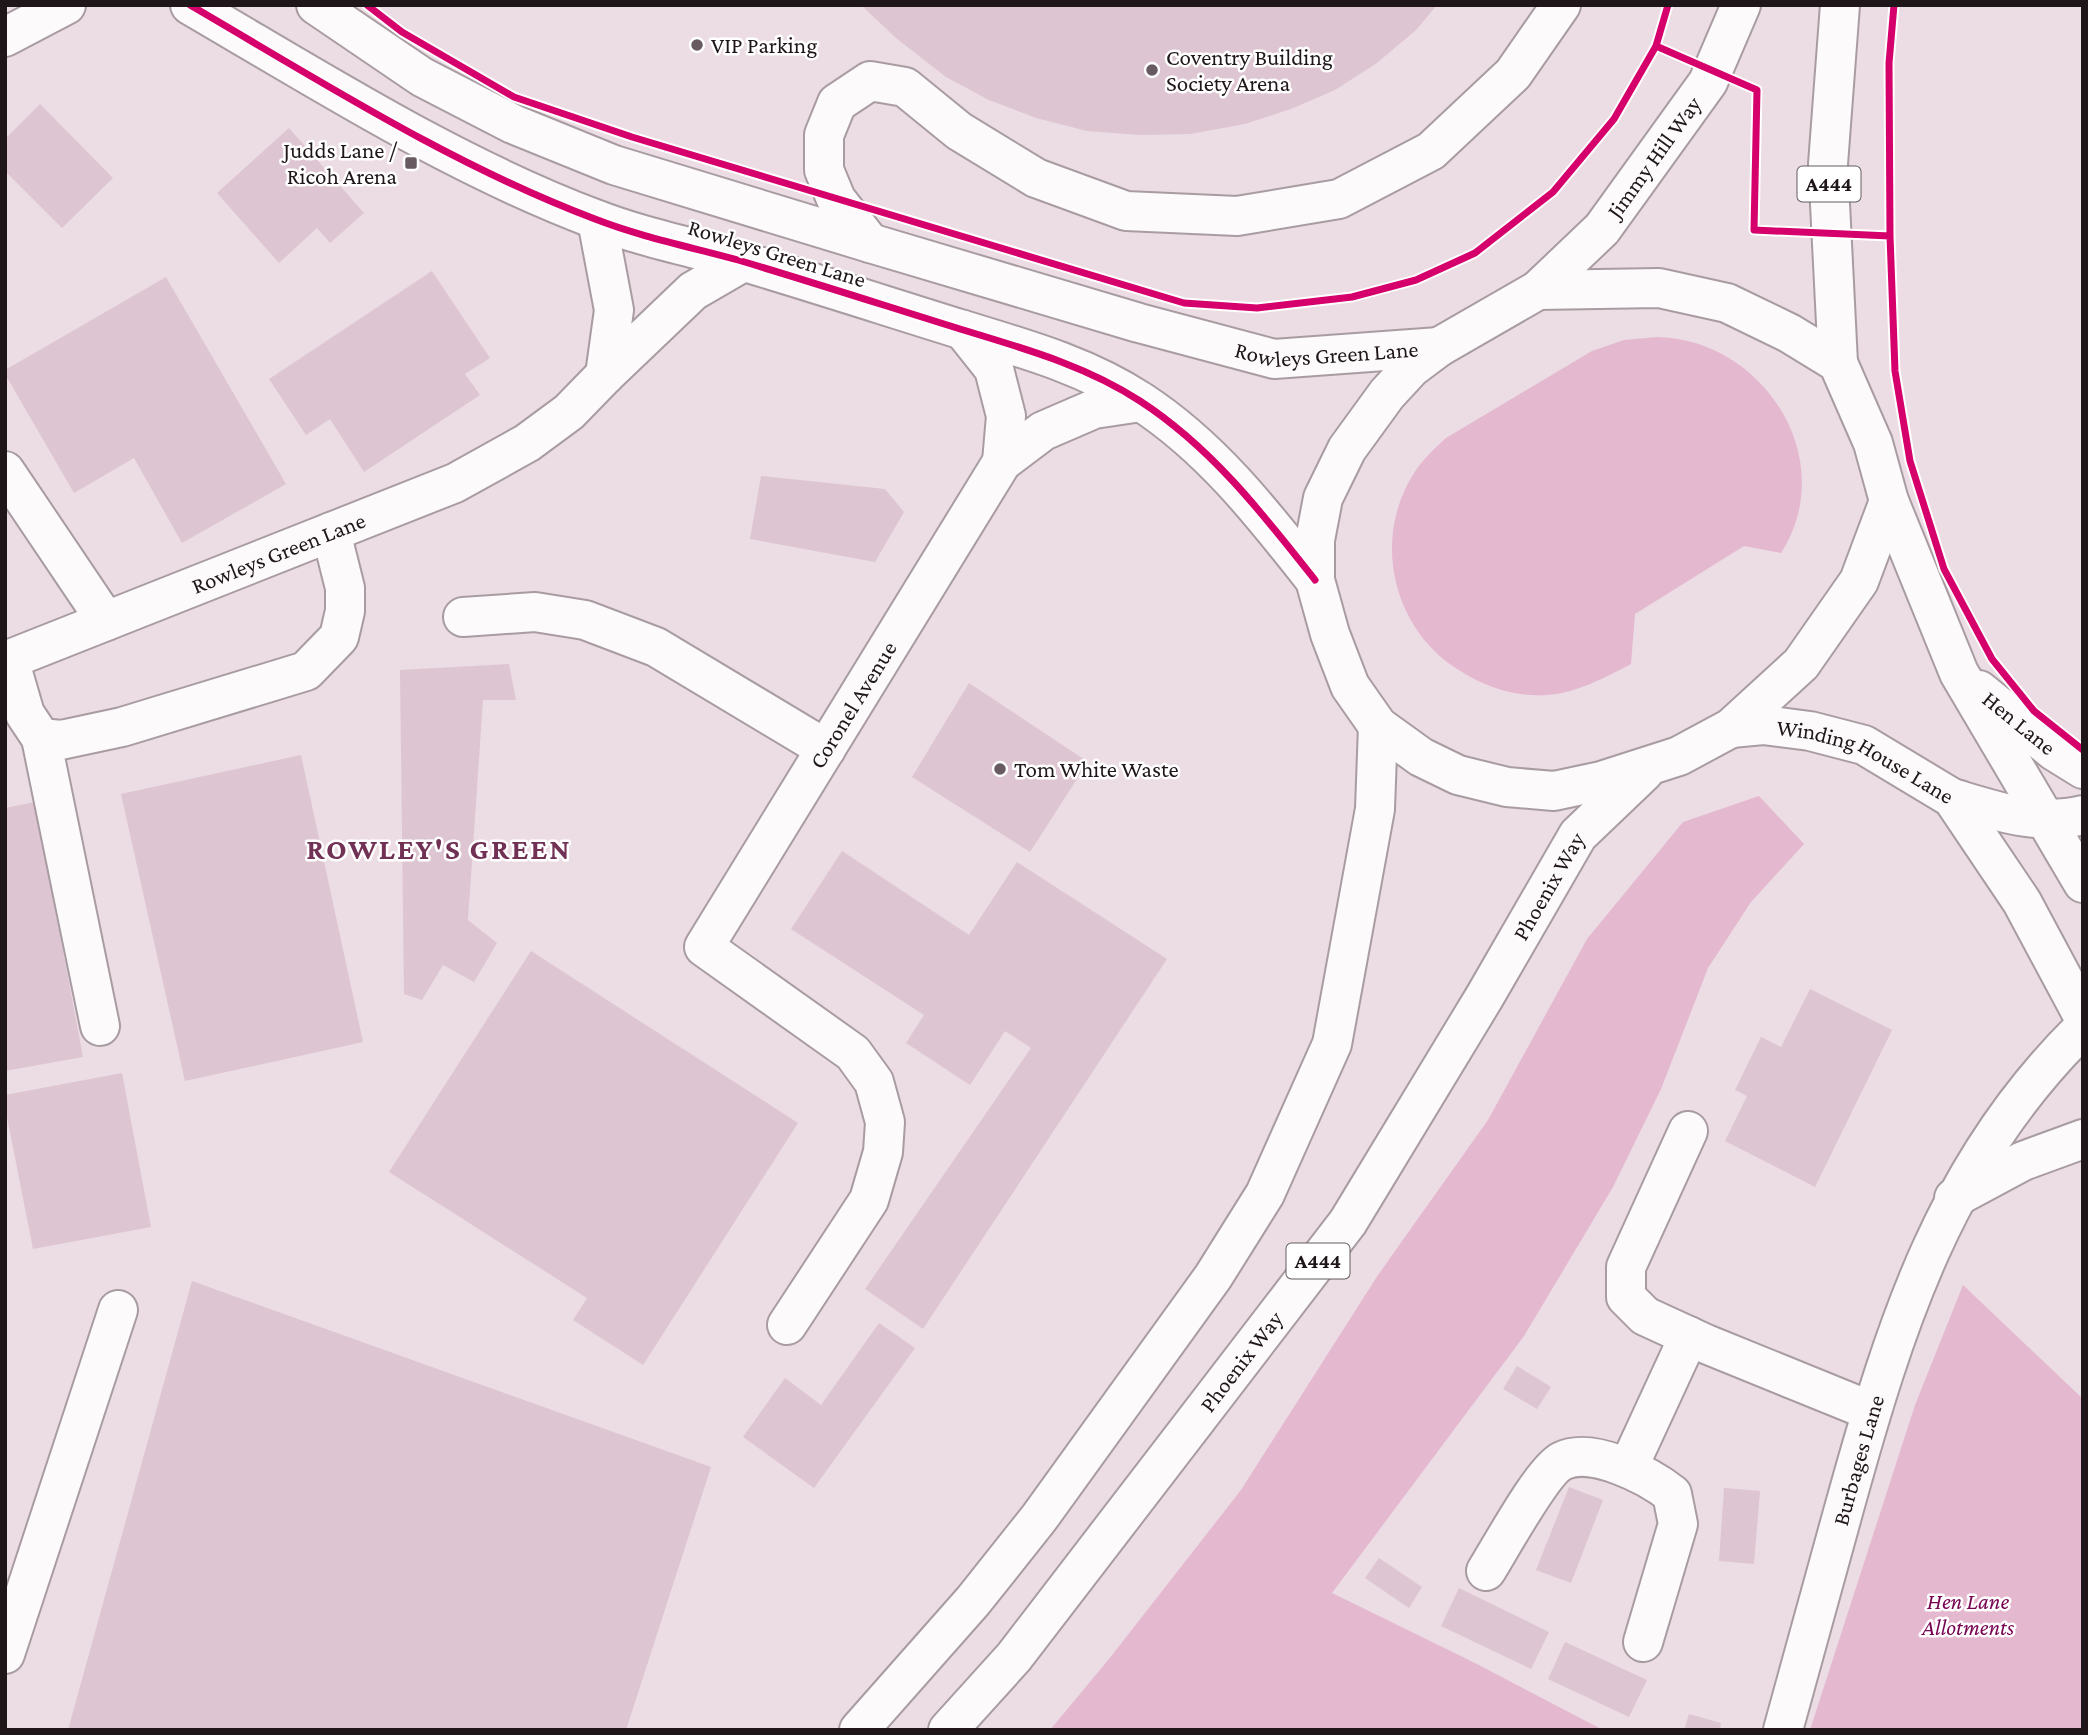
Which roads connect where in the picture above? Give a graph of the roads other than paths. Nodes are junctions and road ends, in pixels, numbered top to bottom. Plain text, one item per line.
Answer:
1 (66, 5) edge
2 (190, 5) edge
3 (316, 5) edge
4 (1561, 5) edge
5 (1741, 5) edge
6 (1840, 5) edge
7 (5, 37) edge
8 (597, 220) junction
9 (870, 243) junction
10 (743, 262) junction
11 (1538, 290) junction
12 (962, 330) junction
13 (1439, 347) junction
14 (1838, 363) junction
15 (605, 374) junction
16 (1141, 402) junction
17 (1002, 462) junction
18 (5, 471) edge
19 (1889, 501) junction
20 (331, 532) junction
21 (1315, 580) junction
22 (463, 617) dead end
23 (106, 621) junction
24 (7, 660) edge
25 (1959, 673) junction
26 (1378, 726) junction
27 (1731, 728) junction
28 (41, 738) junction
29 (826, 750) junction
30 (1648, 768) junction
31 (2083, 769) edge
32 (1952, 798) junction
33 (2065, 818) edge
34 (2083, 883) edge
35 (2083, 1016) edge
36 (100, 1026) dead end
37 (2083, 1028) edge
38 (1688, 1131) dead end
39 (2083, 1139) edge
40 (1954, 1198) junction
41 (118, 1310) dead end
42 (787, 1325) dead end
43 (1689, 1336) junction
44 (1871, 1411) junction
45 (1628, 1468) junction
46 (1486, 1571) dead end
47 (1643, 1642) dead end
48 (5, 1654) edge
49 (859, 1730) edge
50 (948, 1730) edge
51 (1783, 1730) edge

1 - 7 main road
2 - 8 main road, Rowleys Green Lane
3 - 9 main road, Rowleys Green Lane
4 - 9 main road
5 - 11 main road, Jimmy Hill Way
6 - 14 main road, A444
8 - 10 main road, Rowleys Green Lane
8 - 15 main road
9 - 13 main road, Rowleys Green Lane
10 - 12 main road, Rowleys Green Lane
10 - 15 main road, Rowleys Green Lane
11 - 13 main road, Jimmy Hill Way
11 - 14 main road
12 - 16 main road, Rowleys Green Lane
12 - 17 main road, Coronel Avenue
13 - 21 main road, Jimmy Hill Way
14 - 19 main road
15 - 20 main road, Rowleys Green Lane
16 - 17 main road, Coronel Avenue
16 - 21 main road, Rowleys Green Lane
17 - 29 main road, Coronel Avenue
18 - 23 main road
19 - 25 main road
19 - 27 main road
20 - 23 main road, Rowleys Green Lane
20 - 28 main road
21 - 26 main road
22 - 29 main road
23 - 24 main road, Rowleys Green Lane
24 - 28 main road
25 - 31 main road, Hen Lane
25 - 33 main road
26 - 30 main road
26 - 49 main road
27 - 30 main road
27 - 32 main road, Winding House Lane
28 - 36 main road
29 - 42 main road, Coronel Avenue
30 - 50 main road, Phoenix Way / A444
32 - 33 main road
32 - 35 main road, Winding House Lane
33 - 34 main road
37 - 40 main road, Burbages Lane
38 - 43 main road
39 - 40 main road
40 - 44 main road, Burbages Lane
41 - 48 main road
43 - 44 main road
43 - 45 main road
44 - 51 main road, Burbages Lane
45 - 46 main road
45 - 47 main road

